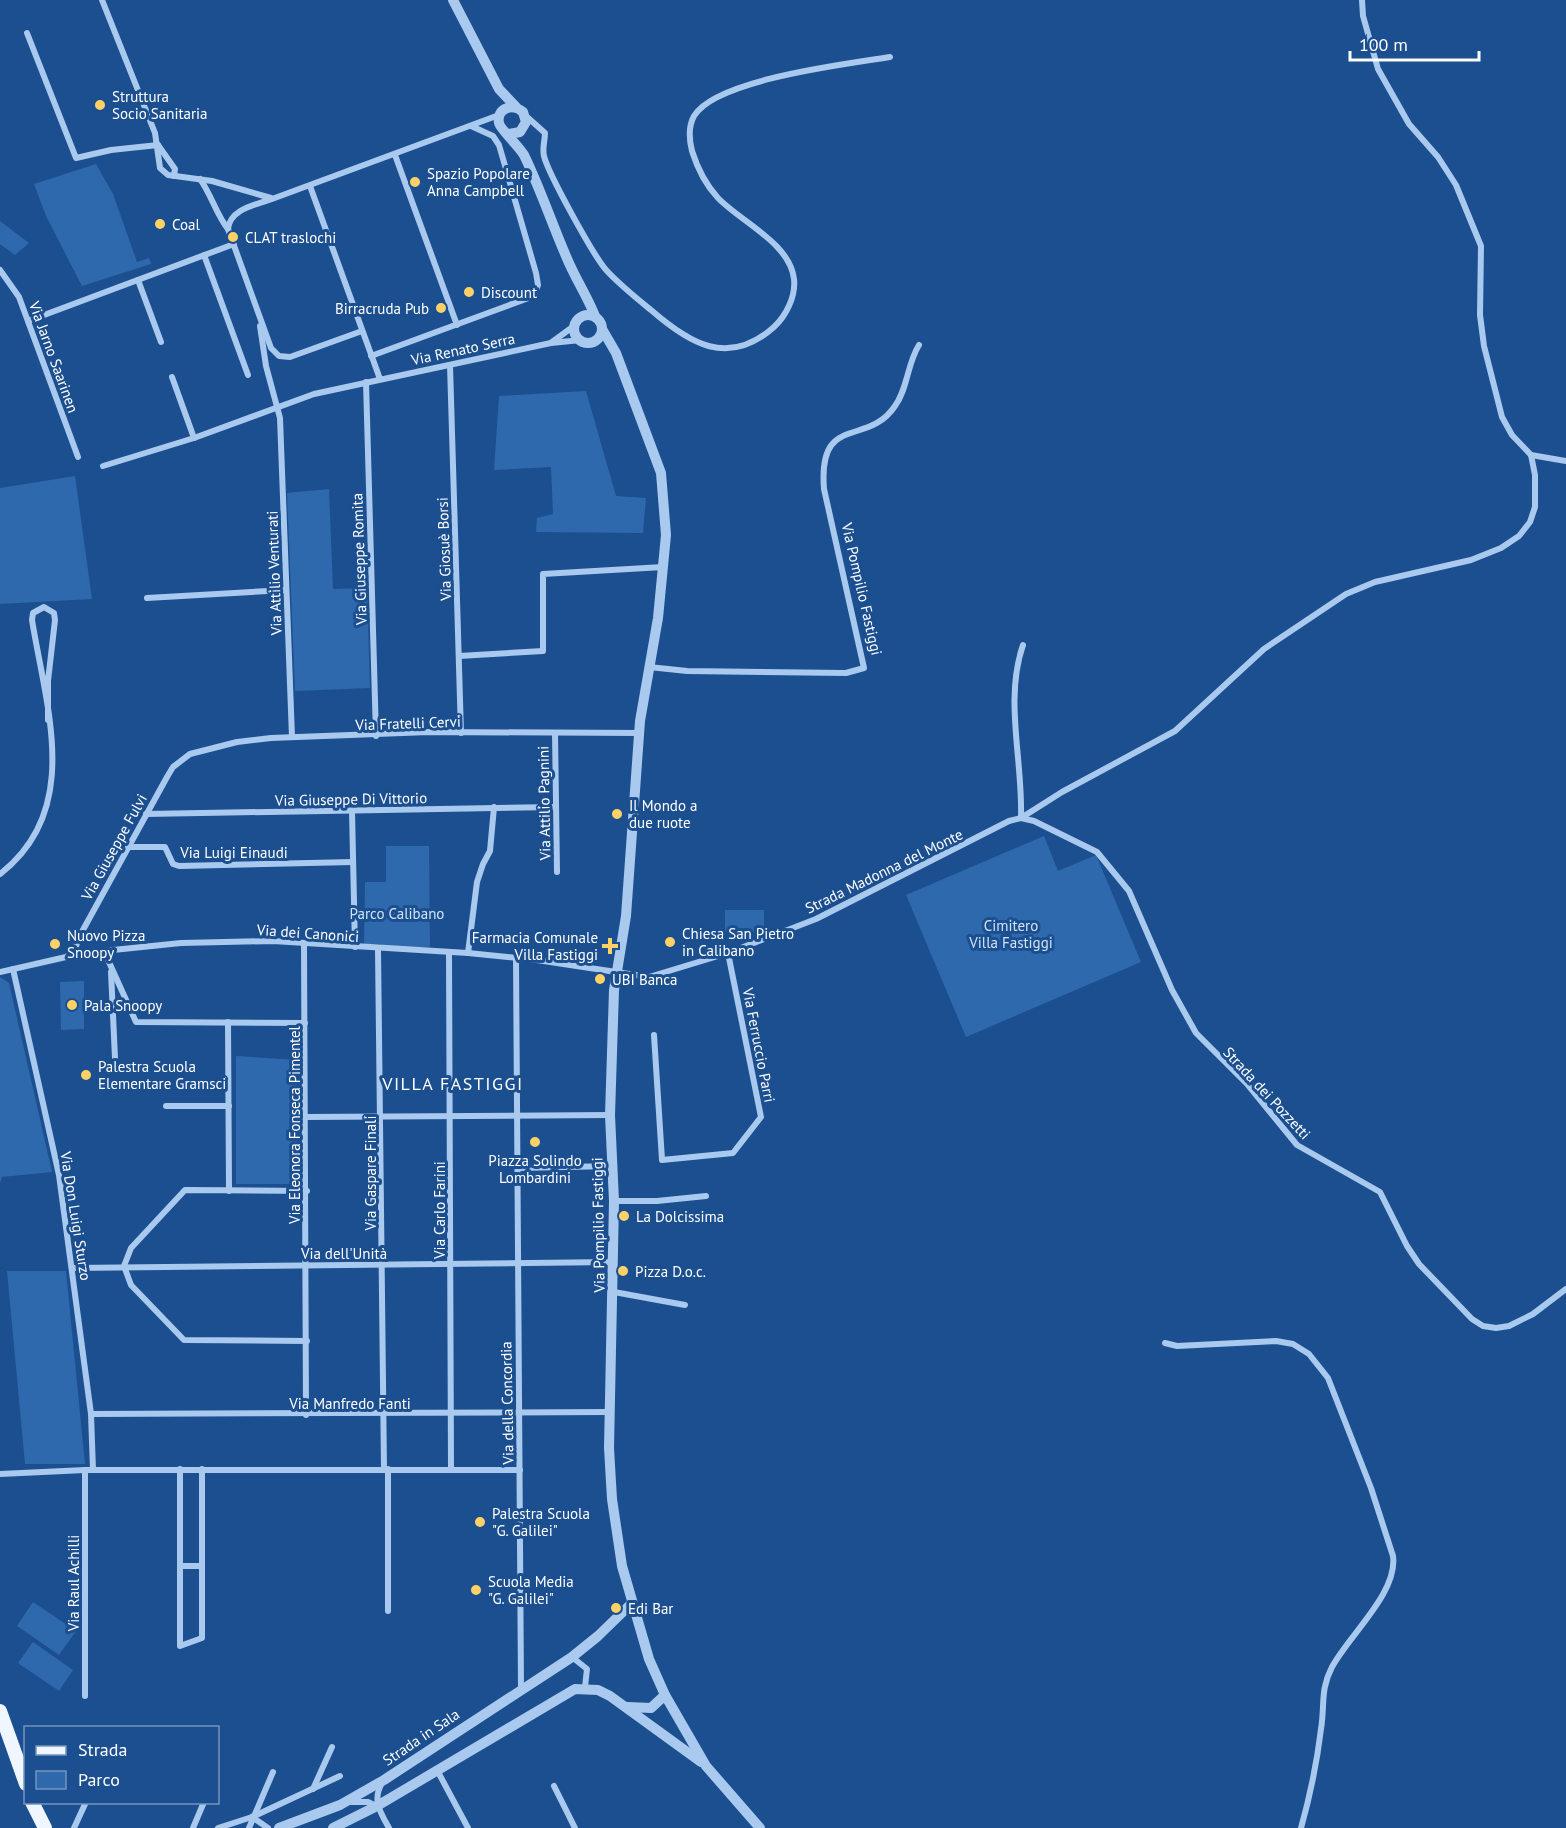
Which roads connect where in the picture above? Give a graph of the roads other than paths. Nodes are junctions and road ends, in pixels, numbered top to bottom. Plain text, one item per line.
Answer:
1 (102, 0) edge
2 (453, 0) edge
3 (1362, 0) edge
4 (27, 33) dead end
5 (890, 57) dead end
6 (499, 89) junction
7 (516, 107) junction
8 (500, 113) junction
9 (525, 116) junction
10 (471, 126) junction
11 (542, 129) junction
12 (518, 131) junction
13 (158, 145) junction
14 (395, 155) junction
15 (174, 176) junction
16 (200, 178) junction
17 (310, 186) junction
18 (272, 199) junction
19 (228, 229) junction
20 (234, 244) junction
21 (204, 255) junction
22 (0, 270) edge
23 (138, 280) junction
24 (585, 296) junction
25 (258, 312) junction
26 (583, 315) junction
27 (596, 316) junction
28 (28, 321) junction
29 (457, 325) junction
30 (574, 326) junction
31 (602, 329) junction
32 (362, 331) junction
33 (586, 341) junction
34 (161, 342) dead end
35 (551, 343) junction
36 (919, 345) dead end
37 (616, 353) junction
38 (372, 356) junction
39 (450, 364) junction
40 (248, 375) dead end
41 (172, 377) dead end
42 (380, 379) junction
43 (366, 382) junction
44 (277, 407) junction
45 (194, 438) junction
46 (1531, 455) junction
47 (78, 458) dead end
48 (1566, 461) edge
49 (103, 466) dead end
50 (663, 567) junction
51 (286, 590) junction
52 (147, 598) dead end
53 (1023, 645) dead end
54 (459, 656) junction
55 (649, 667) junction
56 (48, 720) junction
57 (461, 733) junction
58 (555, 733) junction
59 (639, 733) junction
60 (376, 736) junction
61 (292, 737) junction
62 (181, 759) joint
63 (494, 807) junction
64 (556, 807) junction
65 (352, 811) junction
66 (146, 814) junction
67 (1021, 818) junction
68 (128, 847) junction
69 (353, 862) junction
70 (557, 872) dead end
71 (0, 873) edge
72 (304, 943) junction
73 (355, 947) junction
74 (378, 949) junction
75 (75, 950) junction
76 (104, 951) junction
77 (449, 952) junction
78 (468, 953) junction
79 (728, 953) junction
80 (516, 958) junction
81 (111, 968) junction
82 (13, 969) junction
83 (617, 971) junction
84 (0, 972) edge
85 (228, 1022) junction
86 (305, 1023) junction
87 (654, 1035) dead end
88 (115, 1058) dead end
89 (166, 1106) dead end
90 (229, 1106) junction
91 (610, 1115) junction
92 (451, 1116) junction
93 (305, 1117) junction
94 (382, 1117) junction
95 (517, 1117) junction
96 (613, 1166) junction
97 (518, 1168) junction
98 (229, 1191) junction
99 (307, 1191) junction
100 (706, 1196) dead end
101 (614, 1201) junction
102 (614, 1262) junction
103 (518, 1264) junction
104 (306, 1265) junction
105 (451, 1265) junction
106 (124, 1266) junction
107 (383, 1266) junction
108 (74, 1268) junction
109 (1566, 1289) edge
110 (614, 1292) junction
111 (685, 1305) dead end
112 (307, 1341) junction
113 (1166, 1343) dead end
114 (519, 1413) junction
115 (610, 1413) junction
116 (91, 1414) junction
117 (383, 1414) junction
118 (451, 1414) junction
119 (306, 1415) junction
120 (451, 1468) junction
121 (180, 1469) junction
122 (202, 1469) junction
123 (386, 1469) junction
124 (85, 1470) junction
125 (93, 1470) junction
126 (520, 1470) junction
127 (0, 1474) edge
128 (180, 1566) junction
129 (202, 1566) junction
130 (632, 1603) junction
131 (388, 1611) dead end
132 (573, 1657) junction
133 (585, 1687) junction
134 (521, 1689) junction
135 (665, 1695) junction
136 (85, 1696) dead end
137 (625, 1707) junction
138 (0, 1711) edge
139 (332, 1747) dead end
140 (705, 1766) junction
141 (436, 1769) junction
142 (273, 1772) dead end
143 (340, 1776) dead end
144 (24, 1778) edge
145 (384, 1780) junction
146 (554, 1786) dead end
147 (313, 1789) junction
148 (32, 1804) edge
149 (33, 1804) edge
150 (86, 1804) edge
151 (204, 1804) edge
152 (340, 1805) junction
153 (377, 1806) junction
154 (252, 1817) junction
155 (36, 1828) edge
156 (45, 1828) edge
157 (74, 1828) edge
158 (193, 1828) edge
159 (218, 1828) edge
160 (249, 1828) edge
161 (268, 1828) edge
162 (279, 1828) edge
163 (333, 1828) edge
164 (389, 1828) edge
165 (468, 1828) edge
166 (575, 1828) edge
167 (760, 1828) edge
168 (1301, 1828) edge

1 - 13 street
2 - 6 street
3 - 46 street
4 - 13 street
5 - 11 street
6 - 7 street
6 - 8 street
7 - 8 street
7 - 9 street
8 - 10 street
8 - 12 street
9 - 11 street
9 - 12 street
10 - 14 street
10 - 29 street, Via Renato Serra
11 - 12 street
12 - 24 street
13 - 15 street
13 - 15 street
14 - 17 street
14 - 29 street, Via Renato Serra
15 - 16 street
16 - 18 street
16 - 19 street
17 - 18 street
17 - 32 street
18 - 19 street
19 - 20 street
20 - 21 street
20 - 25 street
21 - 23 street
21 - 40 street
22 - 28 street, Via Jarno Saarinen
23 - 28 street
23 - 34 street
24 - 26 street
24 - 27 street
25 - 32 street
25 - 44 street
26 - 27 street
26 - 30 street
27 - 31 street
28 - 47 street, Via Jarno Saarinen
29 - 38 street, Via Renato Serra
30 - 33 street
30 - 35 street, Via Renato Serra
31 - 33 street
31 - 37 street, Via Pompilio Fastiggi
32 - 38 street
33 - 35 street, Via Renato Serra
33 - 37 street
35 - 39 street, Via Renato Serra
36 - 55 street, Via Pompilio Fastiggi
37 - 50 street, Via Pompilio Fastiggi
38 - 42 street
39 - 42 street, Via Renato Serra
39 - 54 street, Via Giosuè Borsi
41 - 45 street
42 - 43 street, Via Renato Serra
43 - 44 street, Via Renato Serra
43 - 60 street, Via Giuseppe Romita
44 - 45 street, Via Renato Serra
44 - 51 street, Via Attilio Venturati
45 - 49 street, Via Renato Serra
46 - 48 street
46 - 67 street, Strada Madonna del Monte
50 - 54 street
50 - 55 street, Via Pompilio Fastiggi
51 - 52 street
51 - 61 street, Via Attilio Venturati
53 - 67 street
54 - 57 street, Via Giosuè Borsi
55 - 59 street, Via Pompilio Fastiggi
56 - 56 street
56 - 71 street
57 - 58 street, Via Fratelli Cervi
57 - 60 street, Via Fratelli Cervi
58 - 59 street, Via Fratelli Cervi
58 - 64 street, Via Attilio Pagnini
59 - 83 street, Via Pompilio Fastiggi
60 - 61 street, Via Fratelli Cervi
61 - 62 street, Via Fratelli Cervi
62 - 66 street, Via Giuseppe Fulvi
63 - 64 street, Via Giuseppe Di Vittorio
63 - 65 street, Via Giuseppe Di Vittorio
63 - 78 street
64 - 70 street, Via Attilio Pagnini
65 - 66 street, Via Giuseppe Di Vittorio
65 - 69 street
66 - 68 street, Via Giuseppe Fulvi
67 - 79 street, Strada Madonna del Monte
67 - 109 street, Strada dei Pozzetti
68 - 69 street, Via Luigi Einaudi
68 - 75 street, Via Giuseppe Fulvi
69 - 73 street
72 - 73 street, Via dei Canonici
72 - 76 street, Via dei Canonici
72 - 86 street, Via Eleonora Fonseca Pimentel
73 - 74 street, Via dei Canonici
74 - 77 street, Via dei Canonici
74 - 94 street, Via Gaspare Finali
75 - 76 street, Via dei Canonici
75 - 82 street, Via dei Canonici
76 - 81 street
77 - 78 street, Via dei Canonici
77 - 92 street, Via Carlo Farini
78 - 80 street, Via dei Canonici
79 - 83 street, Strada Madonna del Monte
79 - 87 street, Via Ferruccio Parri
80 - 83 street, Via dei Canonici
80 - 95 street, Via della Concordia
81 - 85 street
81 - 88 street
82 - 84 street, Via dei Canonici
82 - 108 street, Via Don Luigi Sturzo
83 - 91 street, Via Pompilio Fastiggi
85 - 86 street
85 - 90 street
86 - 93 street, Via Eleonora Fonseca Pimentel
89 - 90 street
90 - 98 street
91 - 95 street
91 - 96 street, Via Pompilio Fastiggi
92 - 94 street
92 - 95 street
92 - 105 street, Via Carlo Farini
93 - 94 street
93 - 99 street, Via Eleonora Fonseca Pimentel
94 - 107 street, Via Gaspare Finali
95 - 97 street, Via della Concordia
96 - 97 street
96 - 101 street, Via Pompilio Fastiggi
97 - 103 street, Via della Concordia
98 - 99 street
98 - 106 street
99 - 104 street, Via Eleonora Fonseca Pimentel
100 - 101 street
101 - 102 street, Via Pompilio Fastiggi
102 - 103 street, Via dell'Unità
102 - 110 street, Via Pompilio Fastiggi
103 - 105 street, Via dell'Unità
103 - 114 street, Via della Concordia
104 - 106 street, Via dell'Unità
104 - 107 street, Via dell'Unità
104 - 112 street, Via Eleonora Fonseca Pimentel
105 - 107 street, Via dell'Unità
105 - 118 street, Via Carlo Farini
106 - 108 street, Via dell'Unità
106 - 112 street
107 - 117 street, Via Gaspare Finali
108 - 116 street, Via Don Luigi Sturzo
110 - 111 street
110 - 115 street, Via Pompilio Fastiggi
112 - 119 street, Via Eleonora Fonseca Pimentel
113 - 168 street
114 - 115 street, Via Manfredo Fanti
114 - 118 street, Via Manfredo Fanti
114 - 126 street, Via della Concordia
115 - 130 street, Via Pompilio Fastiggi
116 - 119 street, Via Manfredo Fanti
116 - 125 street, Via Don Luigi Sturzo
117 - 118 street, Via Manfredo Fanti
117 - 119 street, Via Manfredo Fanti
117 - 123 street, Via Gaspare Finali
118 - 120 street, Via Carlo Farini
120 - 123 street
120 - 126 street
121 - 122 street
121 - 125 street
121 - 128 street
122 - 123 street
122 - 129 street
123 - 131 street
124 - 125 street
124 - 127 street
124 - 136 street, Via Raul Achilli
126 - 134 street, Via della Concordia
128 - 129 street
128 - 129 street
130 - 132 street, Strada in Sala
130 - 135 street, Via Pompilio Fastiggi
132 - 133 street
132 - 134 street, Strada in Sala
133 - 137 street
133 - 141 street
134 - 145 street, Strada in Sala
135 - 137 street
135 - 140 street, Via Pompilio Fastiggi
137 - 140 street
138 - 144 main road
139 - 147 street
140 - 167 street
141 - 153 street
141 - 165 street
142 - 154 street
143 - 147 street
145 - 152 street, Strada in Sala
145 - 153 street
146 - 166 street
147 - 154 street
148 - 155 main road
149 - 156 main road
150 - 157 street
151 - 158 street
152 - 153 street
152 - 162 street, Strada in Sala
153 - 163 street
153 - 164 street
154 - 159 street
154 - 160 street
154 - 161 street

